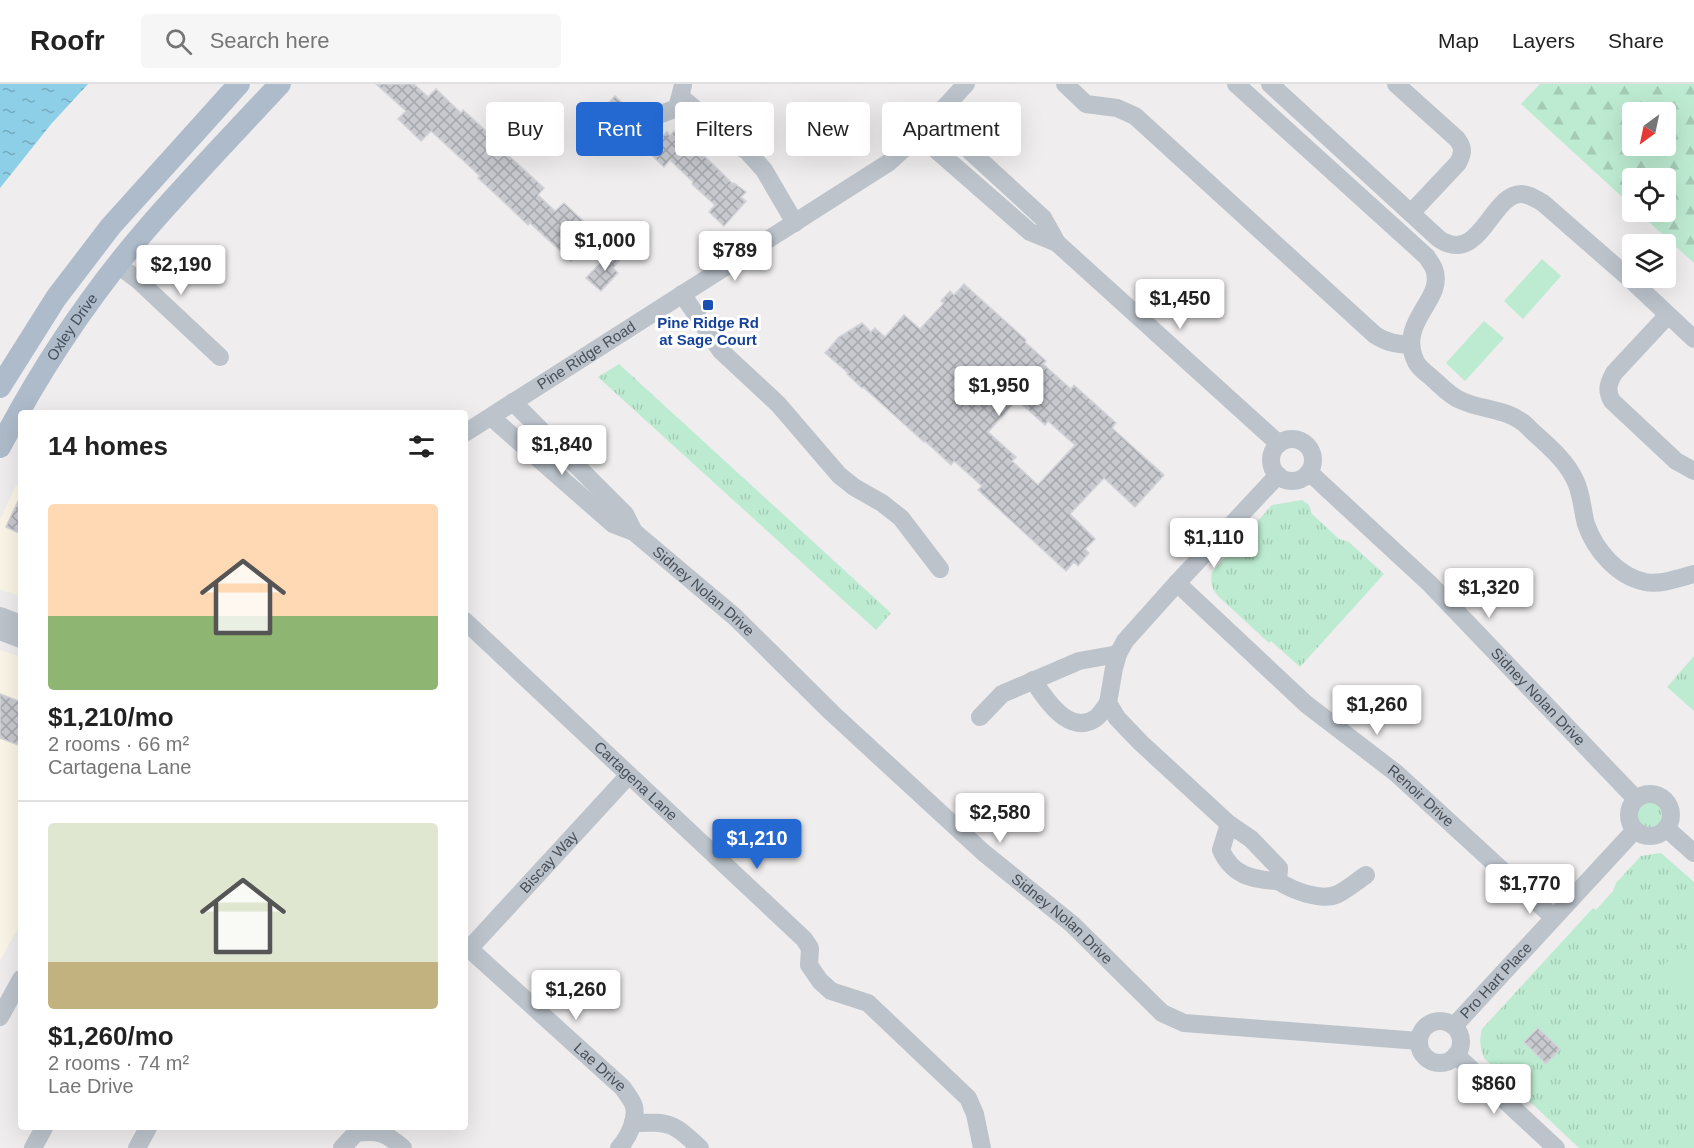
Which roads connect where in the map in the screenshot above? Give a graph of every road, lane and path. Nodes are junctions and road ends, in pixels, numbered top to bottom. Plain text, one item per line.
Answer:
1 (240, 84) edge
2 (280, 84) edge
3 (966, 84) edge
4 (1065, 84) edge
5 (1236, 84) edge
6 (1270, 84) edge
7 (1396, 84) edge
8 (682, 91) edge
9 (949, 102) edge
10 (663, 113) edge
11 (896, 156) edge
12 (943, 156) edge
13 (975, 156) edge
14 (1411, 213) junction
15 (795, 223) junction
16 (1057, 243) junction
17 (118, 265) junction
18 (682, 294) junction
19 (1668, 315) junction
20 (1694, 339) edge
21 (1411, 345) junction
22 (220, 357) dead end
23 (0, 387) edge
24 (513, 402) junction
25 (21, 410) edge
26 (18, 415) edge
27 (491, 417) junction
28 (468, 431) edge
29 (1279, 444) junction
30 (0, 447) edge
31 (1309, 472) junction
32 (1694, 472) edge
33 (1278, 475) junction
34 (634, 532) junction
35 (940, 569) dead end
36 (1694, 574) edge
37 (1177, 583) junction
38 (0, 616) edge
39 (18, 623) edge
40 (468, 624) edge
41 (0, 631) edge
42 (18, 638) edge
43 (1122, 648) junction
44 (1033, 680) junction
45 (1108, 702) junction
46 (980, 717) dead end
47 (629, 775) junction
48 (1636, 799) junction
49 (1229, 824) junction
50 (1666, 828) junction
51 (1635, 830) junction
52 (1694, 854) edge
53 (1366, 875) dead end
54 (1278, 881) junction
55 (1553, 917) junction
56 (468, 946) edge
57 (468, 948) edge
58 (18, 984) edge
59 (0, 1017) edge
60 (1454, 1026) junction
61 (1419, 1041) junction
62 (1456, 1055) junction
63 (633, 1123) junction
64 (43, 1130) edge
65 (147, 1130) edge
66 (33, 1148) edge
67 (137, 1148) edge
68 (342, 1148) edge
69 (403, 1148) edge
70 (619, 1148) edge
71 (700, 1148) edge
72 (982, 1148) edge
73 (1556, 1148) edge

1 - 23 main road, Oxley Drive
2 - 17 main road, Oxley Drive
3 - 9 street, Pine Ridge Road
4 - 21 street
5 - 21 street
6 - 14 street
7 - 14 street
8 - 10 street
8 - 15 street
11 - 15 street, Pine Ridge Road
12 - 16 street
13 - 16 street
14 - 19 street
15 - 18 street, Pine Ridge Road
16 - 29 street
17 - 22 street
17 - 25 main road, Oxley Drive
18 - 24 street, Pine Ridge Road
18 - 35 street
19 - 20 street
19 - 32 street
21 - 36 street
24 - 27 street, Pine Ridge Road
24 - 34 street, Sidney Nolan Drive
26 - 30 main road, Oxley Drive
27 - 28 street, Pine Ridge Road
27 - 34 street, Sidney Nolan Drive
29 - 31 street
29 - 33 street
31 - 33 street
31 - 48 street, Sidney Nolan Drive
33 - 37 street
34 - 61 street, Sidney Nolan Drive
37 - 43 street
37 - 55 street, Renoir Drive
38 - 39 street
40 - 47 street, Cartagena Lane
41 - 42 street
43 - 44 street
43 - 45 street
44 - 45 street
44 - 46 street
45 - 49 street
47 - 56 street, Biscay Way
47 - 72 street, Cartagena Lane
48 - 50 street
48 - 51 street
49 - 54 street
49 - 54 street
50 - 51 street
50 - 52 street
51 - 55 street, Pro Hart Place
53 - 54 street
55 - 60 street, Pro Hart Place
57 - 63 street, Lae Drive
58 - 59 street
60 - 61 street
60 - 62 street
61 - 62 street
62 - 73 street
63 - 70 street
63 - 71 street
64 - 66 street
65 - 67 street
68 - 69 street

